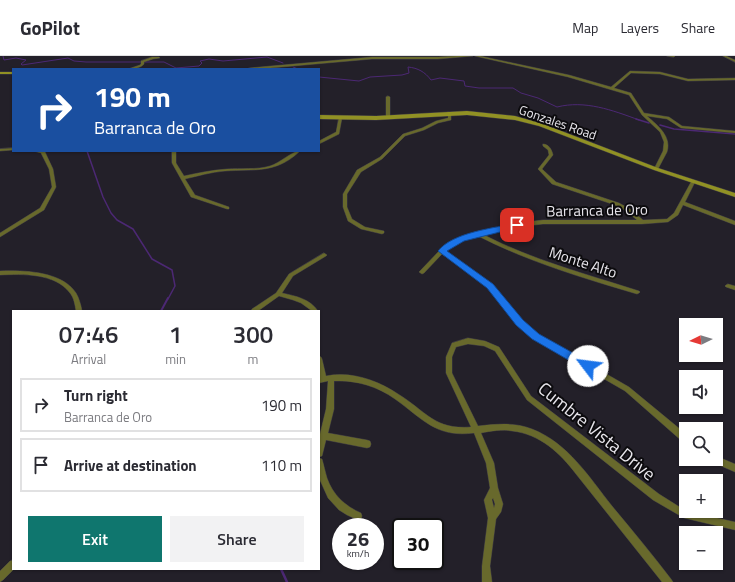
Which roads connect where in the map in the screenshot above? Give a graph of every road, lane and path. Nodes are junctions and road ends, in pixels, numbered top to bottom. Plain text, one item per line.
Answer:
1 (316, 56) edge
2 (472, 56) edge
3 (476, 56) edge
4 (668, 56) edge
5 (674, 56) edge
6 (724, 56) edge
7 (159, 58) dead end
8 (317, 62) junction
9 (735, 62) edge
10 (134, 68) edge
11 (259, 68) edge
12 (0, 73) edge
13 (12, 73) edge
14 (735, 79) edge
15 (612, 88) junction
16 (388, 97) dead end
17 (449, 113) junction
18 (643, 114) junction
19 (320, 117) edge
20 (340, 118) junction
21 (388, 118) junction
22 (735, 132) edge
23 (320, 142) edge
24 (544, 145) dead end
25 (12, 149) edge
26 (0, 150) edge
27 (43, 152) edge
28 (174, 152) edge
29 (297, 152) edge
30 (656, 169) junction
31 (182, 178) junction
32 (693, 182) junction
33 (735, 195) edge
34 (683, 203) junction
35 (227, 208) dead end
36 (642, 222) junction
37 (735, 223) edge
38 (382, 232) dead end
39 (478, 234) junction
40 (0, 235) edge
41 (442, 251) junction
42 (324, 255) dead end
43 (422, 272) dead end
44 (0, 273) edge
45 (728, 286) dead end
46 (735, 288) edge
47 (637, 292) dead end
48 (278, 294) junction
49 (79, 310) edge
50 (255, 310) edge
51 (314, 310) edge
52 (320, 370) edge
53 (331, 378) junction
54 (321, 380) edge
55 (476, 429) junction
56 (679, 433) edge
57 (323, 436) junction
58 (367, 444) dead end
59 (320, 449) edge
60 (723, 463) edge
61 (320, 466) edge
62 (735, 468) edge
63 (358, 516) dead end
64 (735, 526) edge
65 (12, 565) edge
66 (0, 577) edge
67 (487, 582) edge
68 (668, 582) edge

1 - 8 street
2 - 8 street
3 - 15 street
4 - 5 street
6 - 9 street
7 - 10 street
8 - 11 street
12 - 13 street
14 - 15 street
15 - 18 street
16 - 21 street
17 - 21 street, Gonzales Road
17 - 30 street, Gonzales Road
17 - 38 street
18 - 22 street
18 - 30 street
19 - 20 street, Gonzales Road
20 - 21 street, Gonzales Road
20 - 23 street
24 - 36 street
25 - 26 street
27 - 40 street
28 - 31 street
29 - 31 street
30 - 32 street, Gonzales Road
31 - 35 street
32 - 33 street, Gonzales Road
32 - 34 street, Barranca de Oro
34 - 36 street, Barranca de Oro
34 - 37 street
36 - 39 street, Barranca de Oro
39 - 41 street, Barranca de Oro
39 - 47 street, Monte Alto
41 - 43 street, Barranca de Oro
41 - 56 street
42 - 48 street
44 - 49 street
45 - 46 street
48 - 50 street
48 - 51 street
52 - 54 street
53 - 54 street
53 - 55 street
53 - 57 street
55 - 64 street, Cumbre Vista Drive
55 - 67 street
55 - 68 street
57 - 58 street
57 - 59 street
60 - 62 street
61 - 63 street
65 - 66 street

